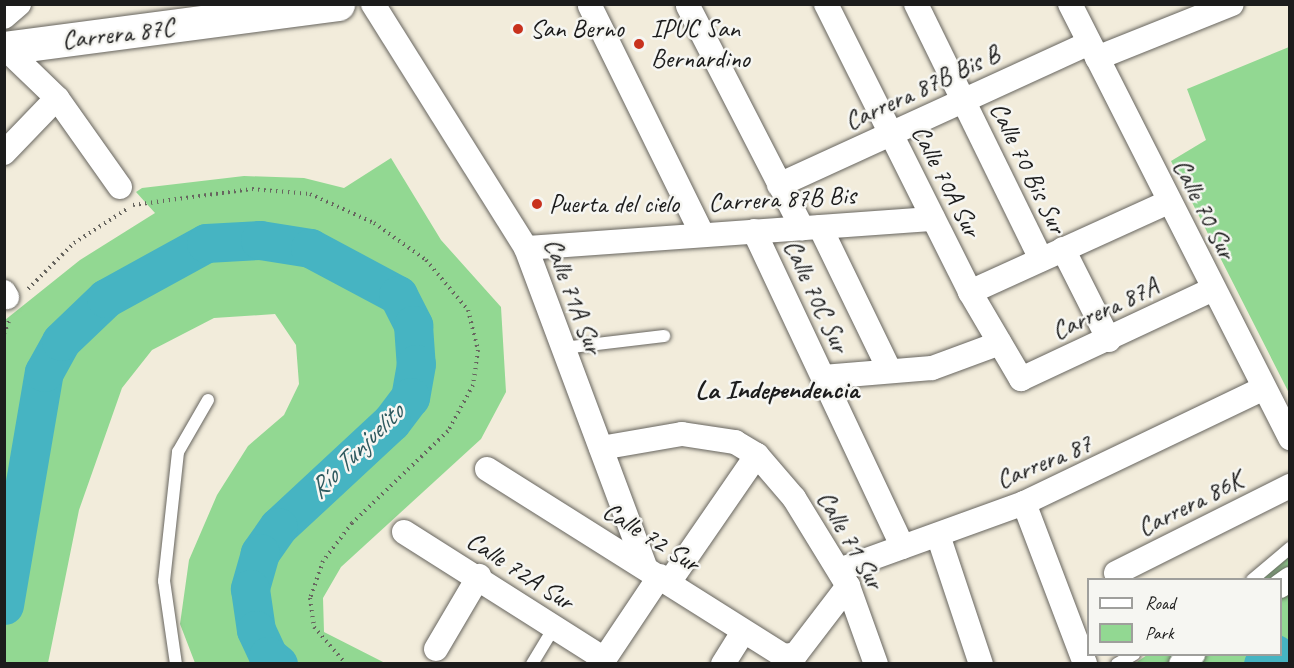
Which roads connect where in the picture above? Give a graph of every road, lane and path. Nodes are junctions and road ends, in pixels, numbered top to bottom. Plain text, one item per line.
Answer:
1 (19, 4) edge
2 (338, 4) edge
3 (373, 4) edge
4 (826, 4) edge
5 (916, 4) edge
6 (1070, 4) edge
7 (1232, 4) edge
8 (590, 6) edge
9 (688, 6) edge
10 (221, 13) edge
11 (4, 17) edge
12 (5, 48) edge
13 (1093, 51) junction
14 (57, 98) junction
15 (964, 101) junction
16 (891, 134) junction
17 (4, 153) edge
18 (778, 185) junction
19 (127, 196) junction
20 (1168, 202) junction
21 (933, 219) junction
22 (811, 227) junction
23 (754, 231) junction
24 (701, 232) junction
25 (525, 248) junction
26 (1052, 254) junction
27 (1213, 289) junction
28 (970, 292) junction
29 (12, 299) edge
30 (4, 334) edge
31 (664, 336) dead end
32 (1109, 340) junction
33 (1000, 343) junction
34 (563, 348) junction
35 (890, 371) junction
36 (823, 377) junction
37 (1021, 379) joint
38 (1264, 388) junction
39 (208, 400) dead end
40 (1290, 438) edge
41 (601, 448) junction
42 (758, 455) junction
43 (487, 469) dead end
44 (1290, 486) edge
45 (1024, 503) junction
46 (404, 532) dead end
47 (938, 535) junction
48 (903, 547) junction
49 (1290, 548) edge
50 (1116, 573) dead end
51 (658, 574) junction
52 (479, 576) junction
53 (844, 578) junction
54 (1253, 578) edge
55 (555, 626) junction
56 (743, 632) junction
57 (436, 649) dead end
58 (603, 661) edge
59 (176, 663) edge
60 (346, 663) edge
61 (532, 663) edge
62 (723, 663) edge
63 (876, 663) edge
64 (981, 663) edge
65 (1085, 663) edge

1 - 11 street
2 - 10 street, Carrera 87C
3 - 25 street, Calle 71A Sur
4 - 16 street, Calle 70A Sur
5 - 15 street, Calle 70 Bis Sur
6 - 13 street, Calle 70 Sur
7 - 13 street, Carrera 87B Bis B
8 - 24 street
9 - 18 street
10 - 12 street, Carrera 87C
12 - 14 street
13 - 15 street, Carrera 87B Bis B
13 - 20 street, Calle 70 Sur
14 - 17 street
14 - 19 street
15 - 16 street, Carrera 87B Bis B
15 - 26 street, Calle 70 Bis Sur
16 - 18 street, Carrera 87B Bis B
16 - 21 street, Calle 70A Sur
18 - 22 street
19 - 29 path
19 - 60 path
20 - 26 street
20 - 27 street, Calle 70 Sur
21 - 22 street, Carrera 87B Bis
21 - 28 street, Calle 70A Sur
22 - 23 street, Carrera 87B Bis
22 - 35 street
23 - 24 street, Carrera 87B Bis
23 - 36 street, Calle 70C Sur
24 - 25 street, Carrera 87B Bis
25 - 34 street, Calle 71A Sur
26 - 28 street
26 - 32 street, Calle 70 Bis Sur
27 - 32 street, Carrera 87A
27 - 38 street, Calle 70 Sur
28 - 33 street, Calle 70A Sur
29 - 30 path
31 - 34 lane
32 - 37 street, Carrera 87A
33 - 35 street
33 - 37 street, Calle 70A Sur
34 - 41 street, Calle 71A Sur
35 - 36 street
36 - 48 street, Calle 70C Sur
38 - 40 street, Calle 70 Sur
38 - 45 street, Carrera 87
39 - 59 lane
41 - 42 street
41 - 51 street, Calle 71A Sur
42 - 51 street
42 - 53 street, Calle 71 Sur
43 - 51 street, Calle 72 Sur
44 - 50 street, Carrera 86K
45 - 47 street, Carrera 87
45 - 65 street
46 - 52 street, Calle 72A Sur
47 - 48 street, Carrera 87
47 - 64 street
48 - 53 street, Carrera 87
49 - 54 lane
51 - 56 street, Calle 72 Sur
51 - 58 street
52 - 55 street, Calle 72A Sur
52 - 57 street
53 - 56 street, Calle 72 Sur
53 - 63 street, Calle 71 Sur
55 - 58 street, Calle 72A Sur
55 - 61 lane
56 - 62 street

